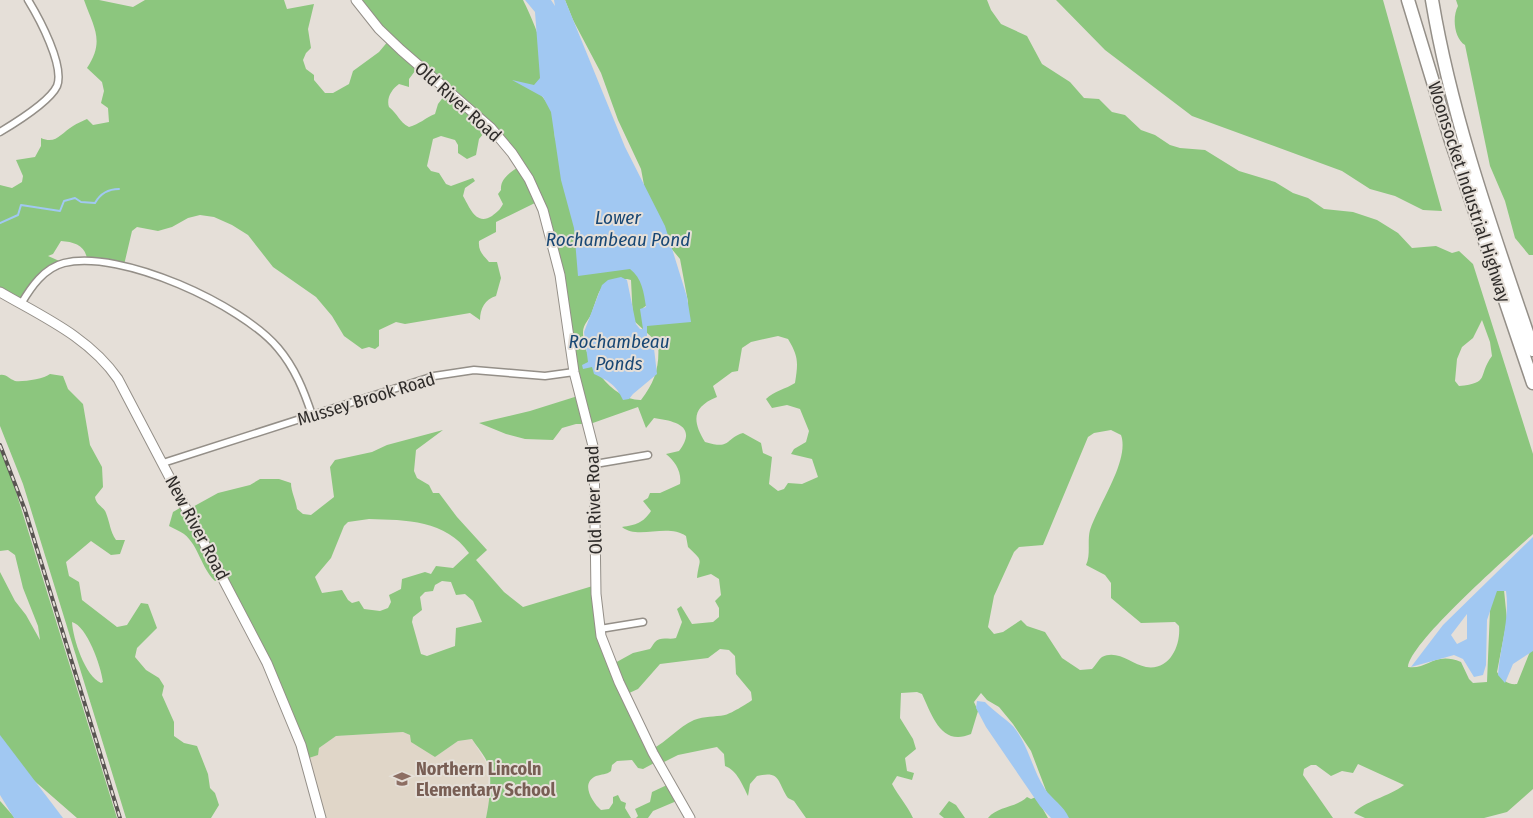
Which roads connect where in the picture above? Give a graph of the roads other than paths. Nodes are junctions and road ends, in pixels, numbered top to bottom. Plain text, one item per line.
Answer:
1 (28, 0) edge
2 (356, 0) edge
3 (1408, 0) edge
4 (1432, 0) edge
5 (0, 132) edge
6 (0, 292) edge
7 (21, 304) junction
8 (1533, 350) edge
9 (574, 372) junction
10 (1533, 383) edge
11 (312, 415) junction
12 (648, 455) dead end
13 (163, 463) junction
14 (594, 464) junction
15 (643, 622) dead end
16 (600, 629) junction
17 (321, 818) edge
18 (690, 818) edge

1 - 5 street
2 - 9 main road, Old River Road
3 - 10 highway, Woonsocket Industrial Highway
4 - 8 highway, Woonsocket Industrial Highway
6 - 7 main road, New River Road
7 - 11 street
7 - 13 main road, New River Road
9 - 11 street, Mussey Brook Road
9 - 14 main road, Old River Road
11 - 13 street, Mussey Brook Road
12 - 14 street
13 - 17 main road, New River Road
14 - 16 main road, Old River Road
15 - 16 street
16 - 18 main road, Old River Road

